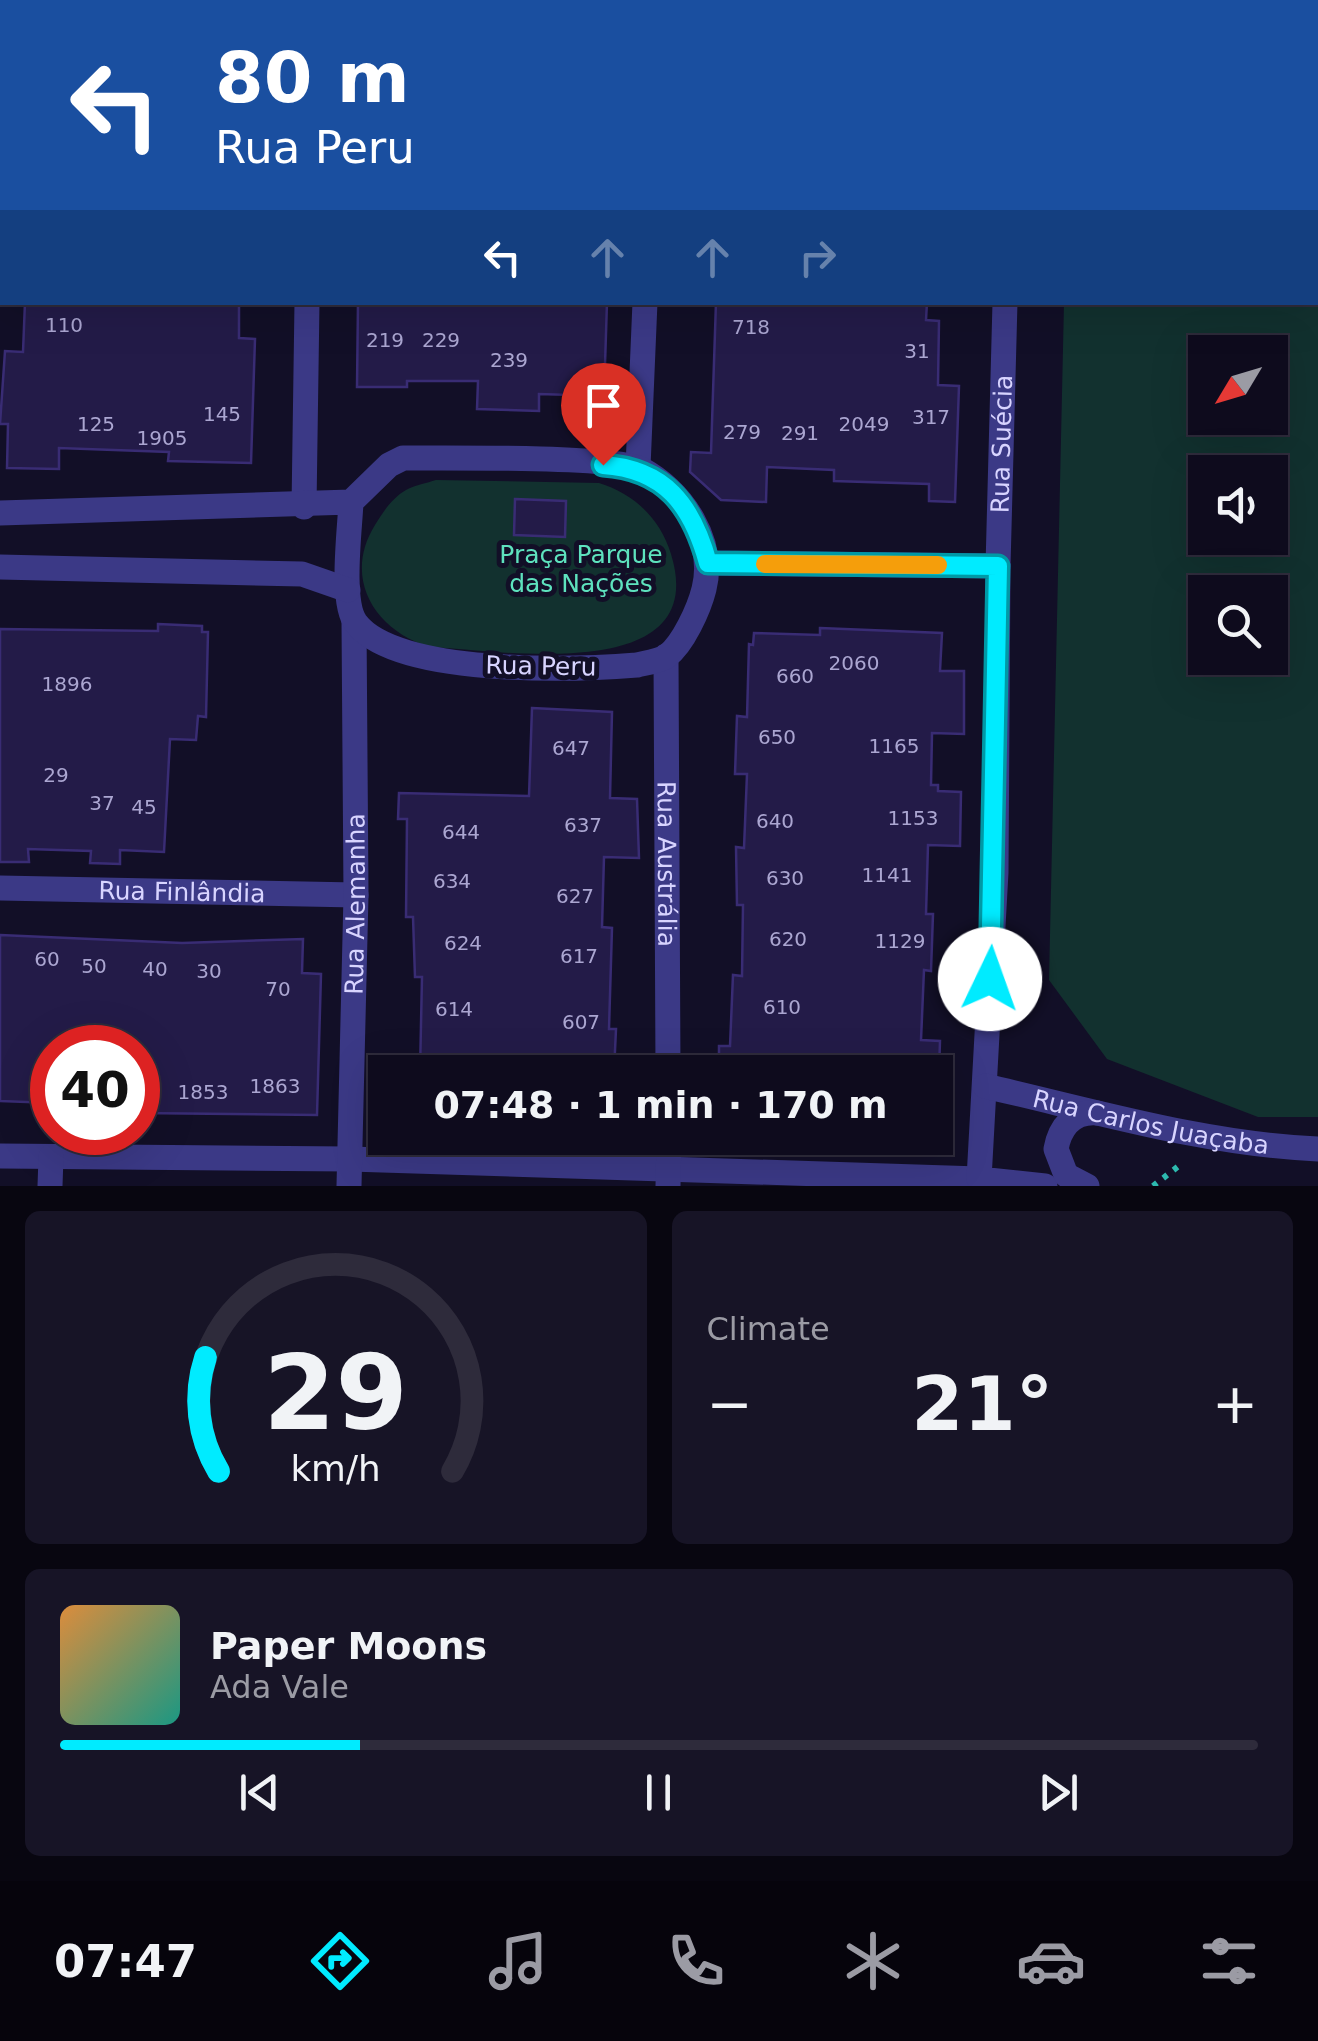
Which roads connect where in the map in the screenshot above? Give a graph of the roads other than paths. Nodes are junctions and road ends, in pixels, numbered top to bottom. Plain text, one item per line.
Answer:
1 (307, 305) edge
2 (645, 305) edge
3 (1005, 305) edge
4 (638, 467) junction
5 (351, 502) junction
6 (304, 507) junction
7 (0, 513) edge
8 (708, 563) junction
9 (998, 566) junction
10 (0, 567) edge
11 (348, 590) junction
12 (354, 622) junction
13 (666, 656) junction
14 (6, 888) edge
15 (356, 895) junction
16 (668, 1055) edge
17 (985, 1086) junction
18 (1102, 1113) junction
19 (1318, 1149) edge
20 (0, 1156) edge
21 (51, 1158) junction
22 (350, 1159) junction
23 (668, 1177) edge
24 (979, 1183) edge
25 (50, 1186) edge
26 (349, 1186) edge
27 (1046, 1186) edge
28 (1086, 1186) edge

1 - 6 street
2 - 4 street
3 - 9 street, Rua Suécia
4 - 5 street
4 - 8 street
5 - 6 street
5 - 11 street
6 - 7 street
8 - 9 street
8 - 13 street
9 - 17 street, Rua Suécia
10 - 11 street
11 - 12 street
12 - 13 street, Rua Peru
12 - 15 street, Rua Alemanha
13 - 16 street, Rua Austrália
14 - 15 street, Rua Finlândia
15 - 22 street, Rua Alemanha
17 - 18 street, Rua Carlos Juaçaba
17 - 24 street, Rua Suécia
18 - 19 street, Rua Carlos Juaçaba
18 - 28 street
20 - 21 street
21 - 22 street
21 - 25 street
22 - 23 street
22 - 26 street, Rua Alemanha
23 - 24 street
24 - 27 street

